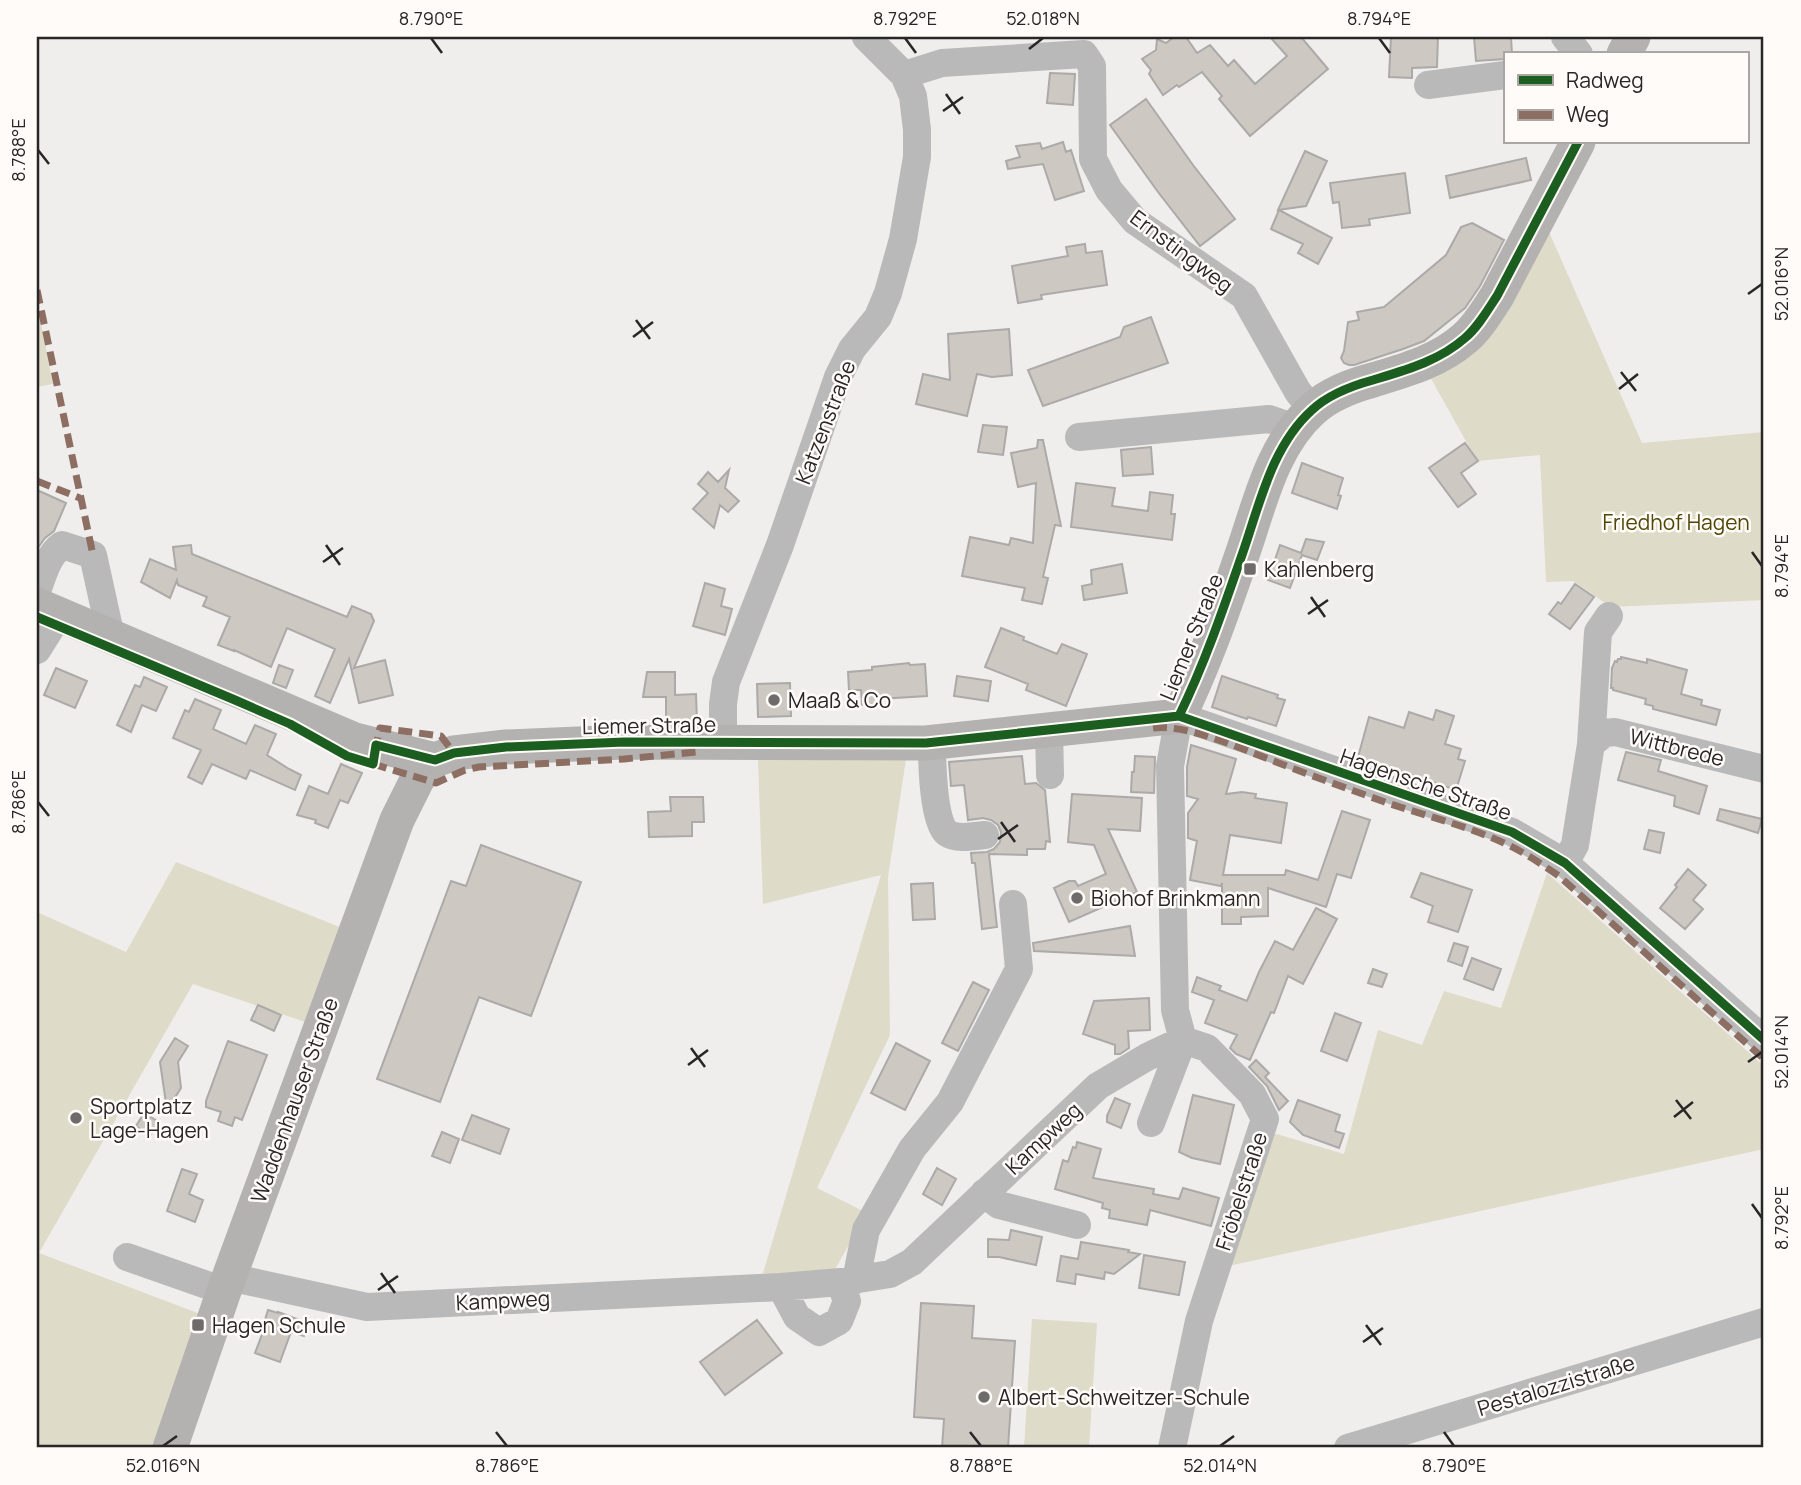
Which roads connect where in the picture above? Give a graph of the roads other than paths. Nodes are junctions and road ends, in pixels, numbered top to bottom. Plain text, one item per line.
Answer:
1 (866, 37) edge
2 (1565, 37) edge
3 (1577, 52) edge
4 (904, 75) junction
5 (1504, 75) edge
6 (1428, 85) dead end
7 (1577, 144) edge
8 (1304, 418) junction
9 (1079, 437) dead end
10 (44, 603) edge
11 (1609, 616) dead end
12 (111, 637) junction
13 (37, 650) edge
14 (1179, 716) junction
15 (1049, 729) junction
16 (723, 742) junction
17 (932, 742) junction
18 (1591, 744) junction
19 (435, 760) junction
20 (1764, 769) edge
21 (1050, 775) dead end
22 (985, 835) dead end
23 (1564, 863) junction
24 (1013, 904) dead end
25 (1183, 1040) junction
26 (1764, 1040) edge
27 (1151, 1123) dead end
28 (984, 1194) junction
29 (1077, 1225) dead end
30 (127, 1257) dead end
31 (848, 1281) junction
32 (226, 1284) junction
33 (781, 1287) junction
34 (1764, 1322) edge
35 (170, 1448) edge
36 (1172, 1448) edge
37 (1348, 1448) edge

1 - 4 street, Katzenstraße
2 - 3 street
4 - 8 street, Ernstingweg
4 - 16 street, Katzenstraße
5 - 6 street
7 - 8 main road, Liemer Straße
8 - 9 street
8 - 14 main road, Liemer Straße
10 - 12 main road
10 - 12 street
10 - 13 street
11 - 18 street
12 - 19 main road
14 - 15 main road, Liemer Straße
14 - 23 street, Hagensche Straße
14 - 25 street
15 - 17 main road, Liemer Straße
15 - 21 street
16 - 17 main road, Liemer Straße
16 - 19 main road, Liemer Straße
17 - 22 street
18 - 20 street, Wittbrede
18 - 23 street
19 - 32 main road, Waddenhauser Straße
23 - 26 street, Hagensche Straße
24 - 31 street
25 - 27 street
25 - 28 street, Kampweg
25 - 36 street, Fröbelstraße
28 - 29 street
28 - 31 street, Kampweg
30 - 32 street, Kampweg
31 - 33 street, Kampweg
31 - 33 street
32 - 33 street, Kampweg
32 - 35 main road, Waddenhauser Straße
34 - 37 street, Pestalozzistraße

